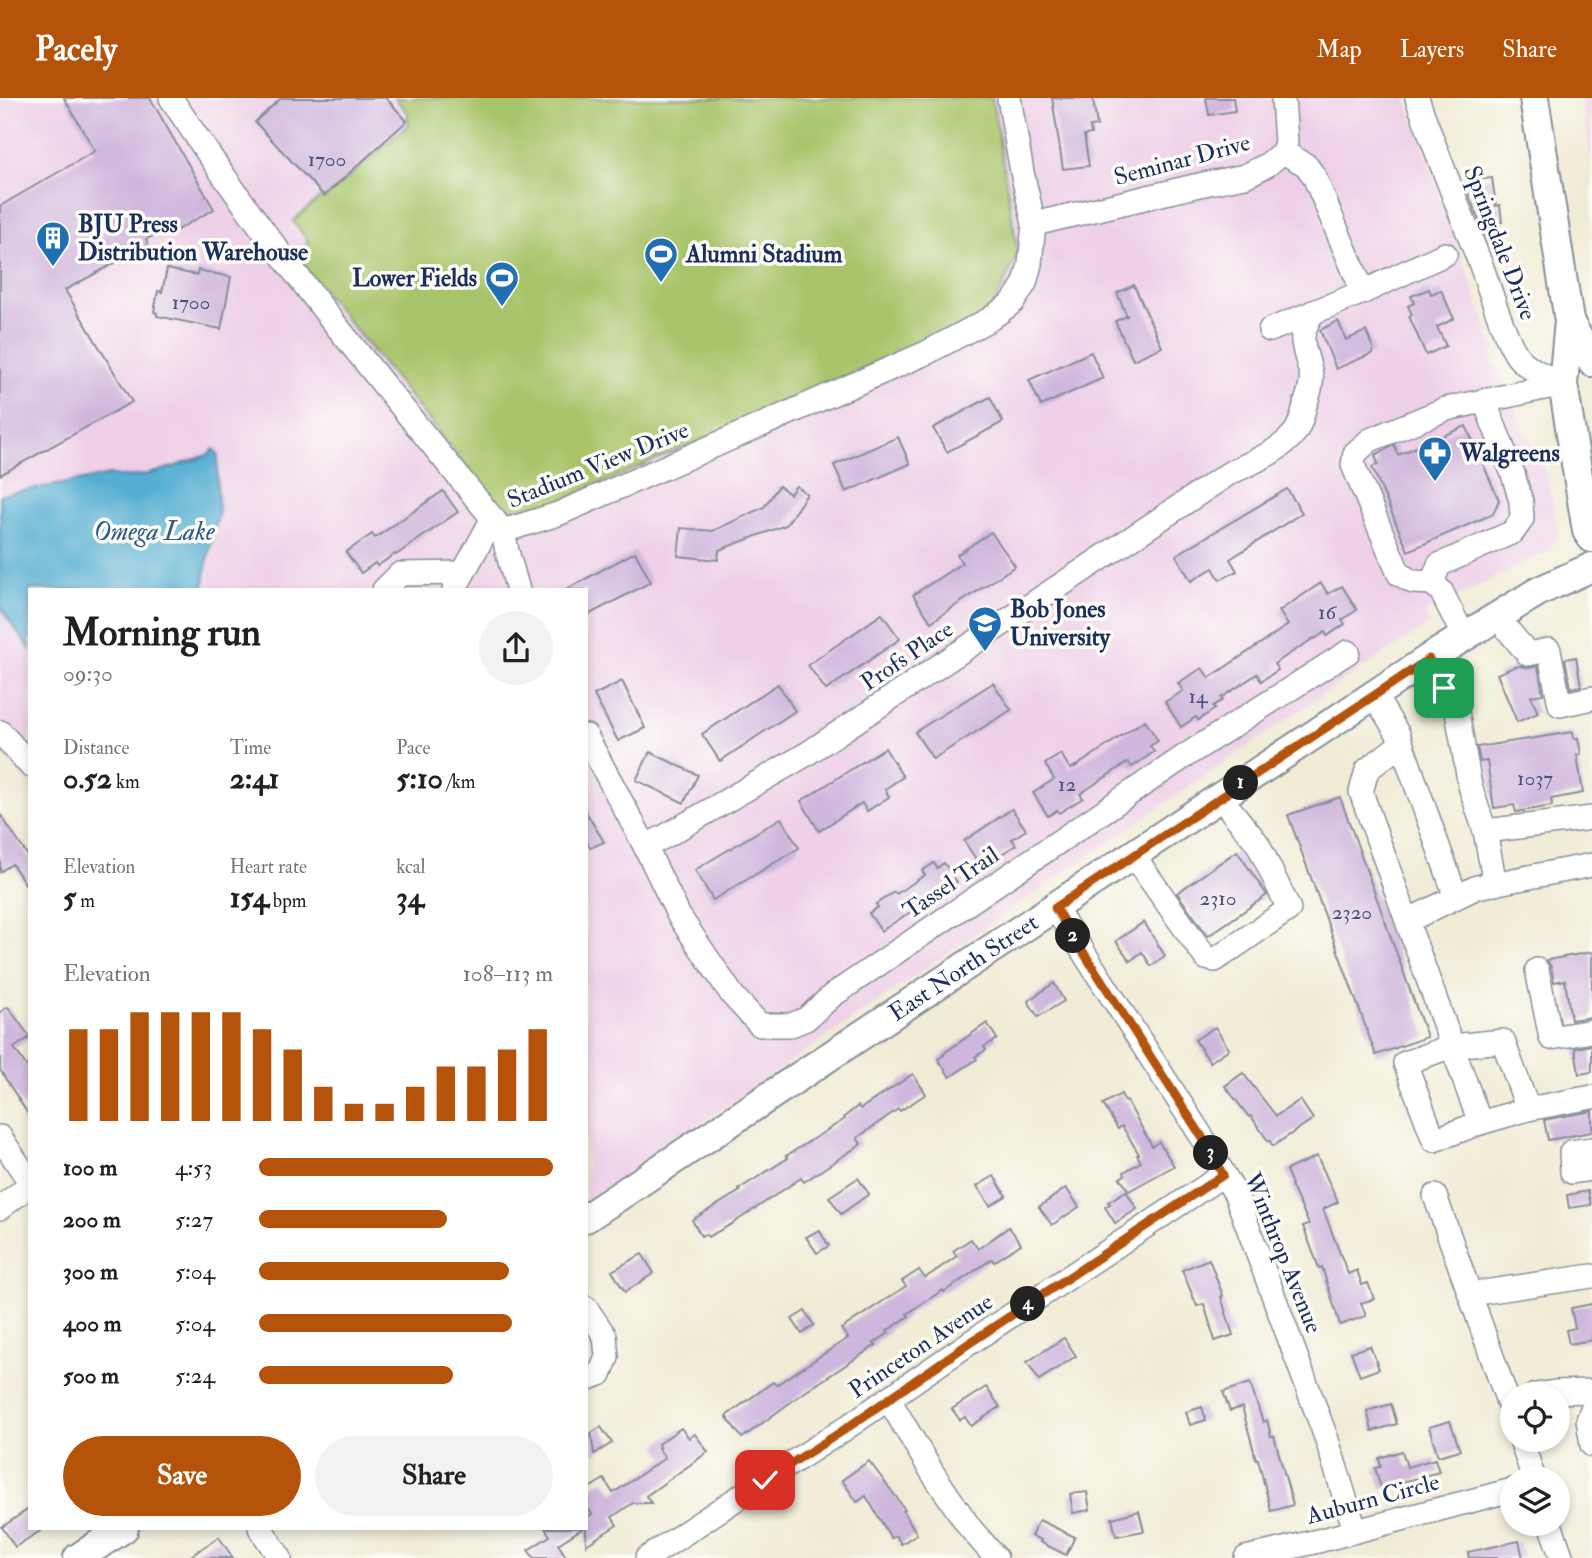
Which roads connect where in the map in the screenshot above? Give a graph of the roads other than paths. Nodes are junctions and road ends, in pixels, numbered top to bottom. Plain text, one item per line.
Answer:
1 (171, 98) edge
2 (1009, 98) edge
3 (1283, 98) edge
4 (1417, 98) edge
5 (1534, 98) edge
6 (1283, 152) junction
7 (1034, 224) junction
8 (1445, 254) dead end
9 (1363, 292) junction
10 (1313, 312) junction
11 (1569, 321) junction
12 (1270, 330) dead end
13 (1592, 362) edge
14 (1563, 384) junction
15 (1484, 400) junction
16 (498, 524) junction
17 (1592, 538) edge
18 (1592, 567) edge
19 (458, 581) edge
20 (1432, 583) junction
21 (386, 588) edge
22 (517, 588) edge
23 (1497, 617) junction
24 (1464, 637) junction
25 (1348, 652) dead end
26 (1429, 659) junction
27 (1374, 695) junction
28 (1592, 698) edge
29 (0, 732) edge
30 (588, 740) edge
31 (1401, 744) junction
32 (28, 763) edge
33 (1220, 797) junction
34 (1592, 818) edge
35 (1485, 831) junction
36 (645, 846) junction
37 (1133, 855) junction
38 (1592, 865) edge
39 (1495, 884) junction
40 (1456, 897) junction
41 (1055, 908) junction
42 (1407, 921) junction
43 (1537, 970) dead end
44 (1592, 1031) edge
45 (1452, 1046) junction
46 (1592, 1097) edge
47 (1528, 1109) junction
48 (1480, 1123) junction
49 (0, 1137) edge
50 (1592, 1149) edge
51 (1592, 1169) edge
52 (1223, 1175) junction
53 (28, 1181) edge
54 (28, 1186) edge
55 (1435, 1196) dead end
56 (0, 1208) edge
57 (588, 1217) edge
58 (1592, 1276) edge
59 (1470, 1294) junction
60 (588, 1311) edge
61 (588, 1378) edge
62 (1502, 1382) edge
63 (1592, 1391) edge
64 (1570, 1392) edge
65 (889, 1400) junction
66 (1592, 1409) edge
67 (1592, 1445) edge
68 (1500, 1493) edge
69 (121, 1530) edge
70 (261, 1530) edge
71 (1355, 1531) junction
72 (1554, 1536) edge
73 (650, 1557) edge
74 (78, 1558) edge
75 (280, 1558) edge
76 (996, 1558) edge
77 (1246, 1558) edge
78 (1562, 1558) edge

1 - 16 street, Stadium View Drive
2 - 7 street, Stadium View Drive
3 - 6 street
4 - 14 street, Springdale Drive
5 - 11 main road
6 - 7 street, Seminar Drive
6 - 9 street, Seminar Drive
7 - 16 street, Stadium View Drive
8 - 9 street
9 - 10 street
10 - 12 street
10 - 36 street, Profs Place
11 - 13 main road
11 - 14 main road
14 - 15 street
14 - 17 main road
15 - 20 street
15 - 20 street
16 - 19 street
16 - 22 street
18 - 23 main road, East North Street
19 - 21 street
20 - 24 street
23 - 24 main road, East North Street
23 - 28 street
24 - 26 main road, East North Street
25 - 36 street, Tassel Trail
26 - 27 main road, East North Street
26 - 35 street
27 - 31 street
27 - 33 main road, East North Street
29 - 32 street
30 - 36 street
31 - 40 street
31 - 42 street
33 - 37 main road, East North Street
33 - 37 street
34 - 35 street
35 - 39 street
37 - 41 main road, East North Street
38 - 39 street
39 - 40 street
40 - 42 street
41 - 52 street, Winthrop Avenue
41 - 57 main road, East North Street
42 - 45 street
43 - 44 street
45 - 47 street
45 - 48 street
45 - 48 street
46 - 47 street
47 - 48 street
49 - 53 street
50 - 51 street
52 - 65 street, Princeton Avenue
52 - 71 street, Winthrop Avenue
54 - 56 street
55 - 59 street
58 - 59 street
59 - 62 street
60 - 61 street
63 - 64 street
65 - 73 street, Princeton Avenue
65 - 76 street
66 - 67 street
68 - 71 street, Auburn Circle
69 - 74 main road
70 - 75 street
71 - 77 street, Auburn Circle
72 - 78 street

